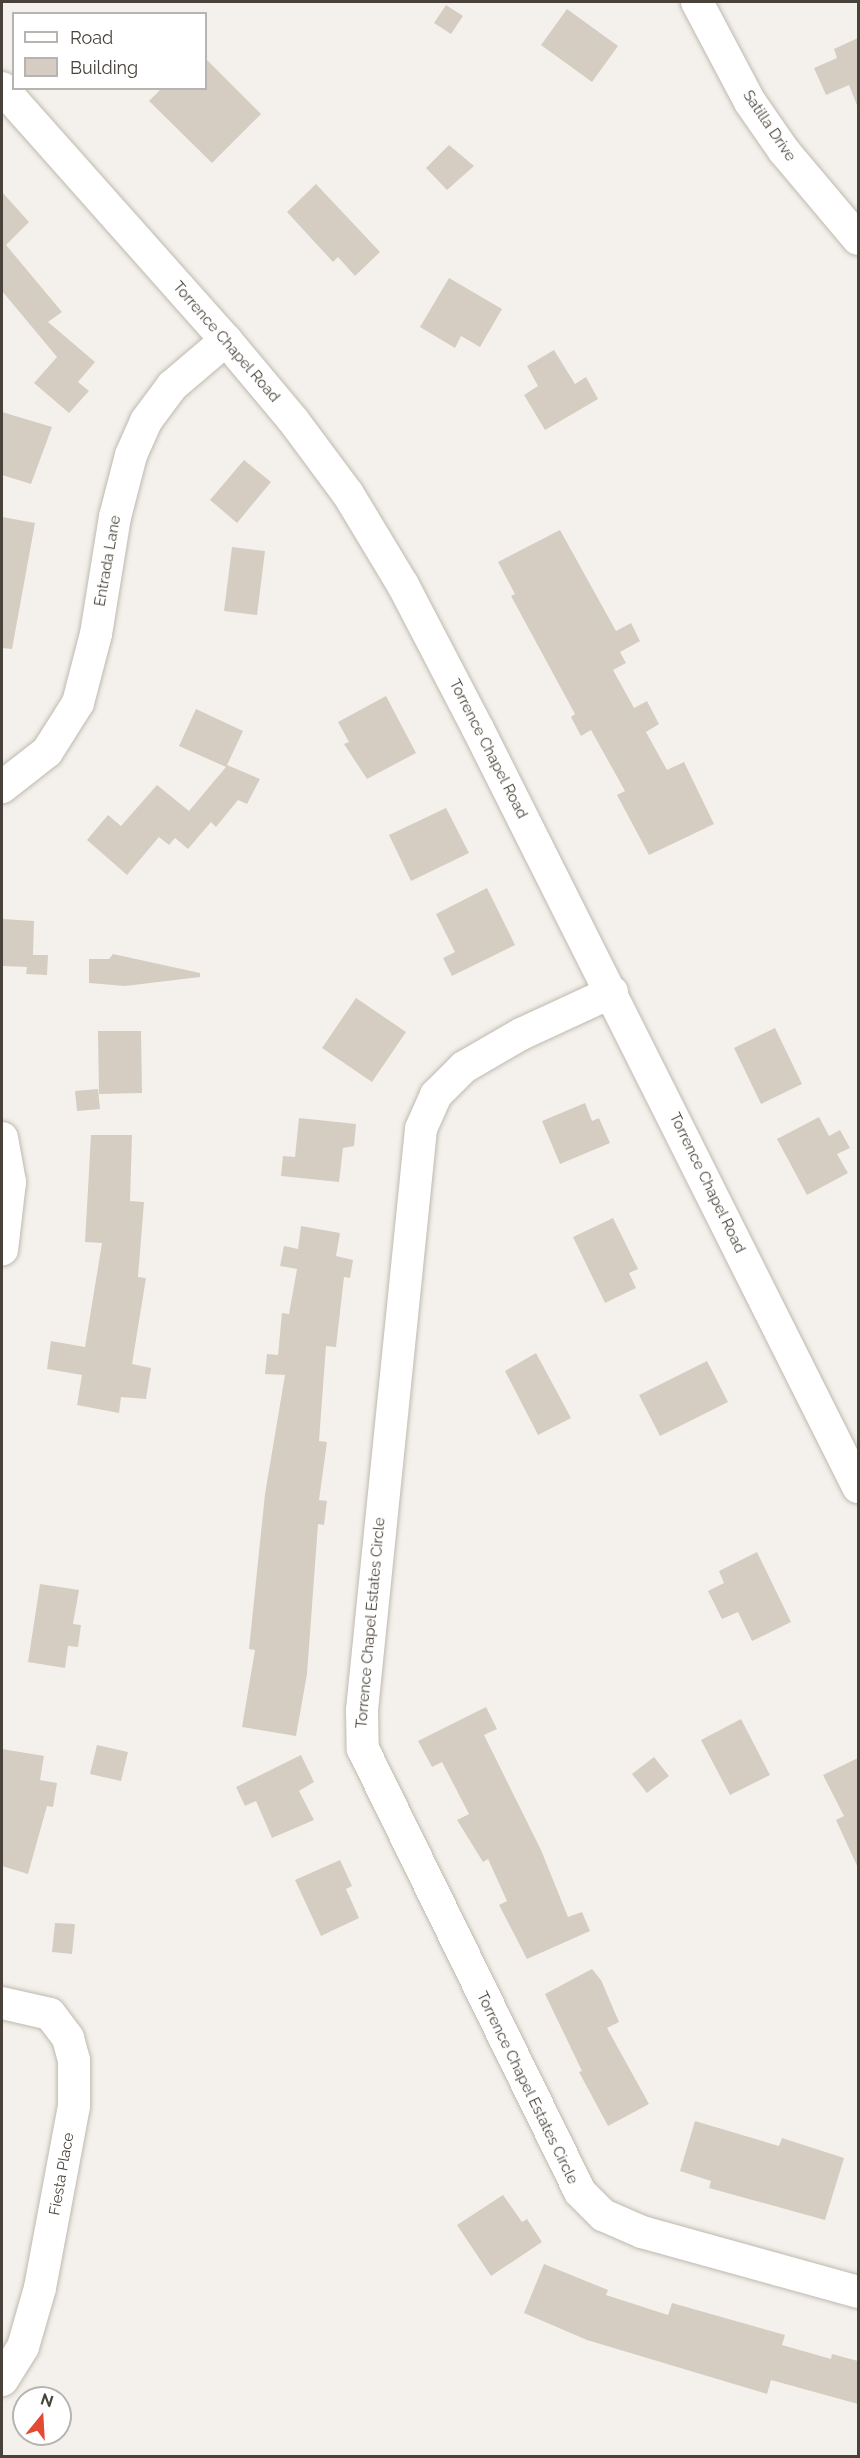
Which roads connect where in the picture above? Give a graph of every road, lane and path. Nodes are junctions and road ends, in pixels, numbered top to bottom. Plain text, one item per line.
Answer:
1 (697, 2) edge
2 (2, 88) edge
3 (858, 239) edge
4 (226, 340) junction
5 (2, 787) edge
6 (612, 992) junction
7 (2, 1138) edge
8 (2, 1250) edge
9 (858, 1487) edge
10 (2, 2003) edge
11 (858, 2292) edge
12 (2, 2380) edge

1 - 3 street, Satilla Drive
2 - 4 street, Torrence Chapel Road
4 - 5 street, Entrada Lane
4 - 6 street, Torrence Chapel Road
6 - 9 street, Torrence Chapel Road
6 - 11 street, Torrence Chapel Estates Circle
7 - 8 street
10 - 12 street, Fiesta Place

